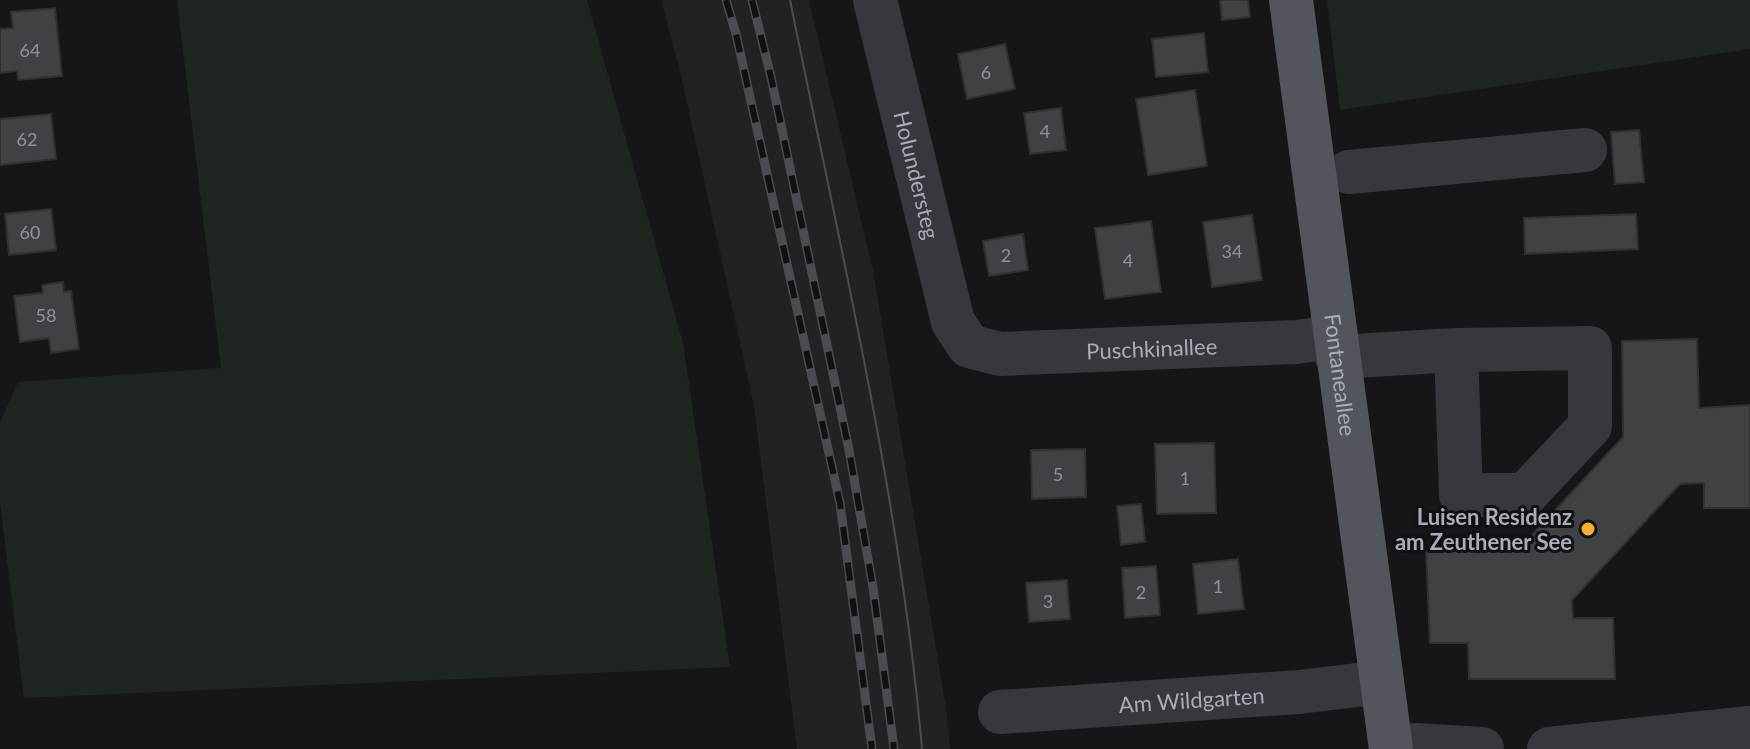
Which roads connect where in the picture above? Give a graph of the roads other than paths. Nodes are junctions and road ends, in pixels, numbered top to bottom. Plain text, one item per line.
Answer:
1 (875, 0) edge
2 (1291, 0) edge
3 (1585, 150) dead end
4 (1349, 172) dead end
5 (969, 346) joint
6 (1336, 347) junction
7 (1456, 350) dead end
8 (1382, 682) junction
9 (1000, 712) dead end
10 (1750, 728) edge
11 (1391, 748) edge
12 (1482, 749) edge
13 (1549, 749) edge

1 - 5 street, Holundersteg
2 - 6 main road, Fontaneallee
3 - 4 street
5 - 6 street, Puschkinallee
6 - 7 street, Puschkinallee
6 - 8 main road, Fontaneallee
8 - 9 street, Am Wildgarten
8 - 11 main road, Fontaneallee
10 - 13 street
11 - 12 street

